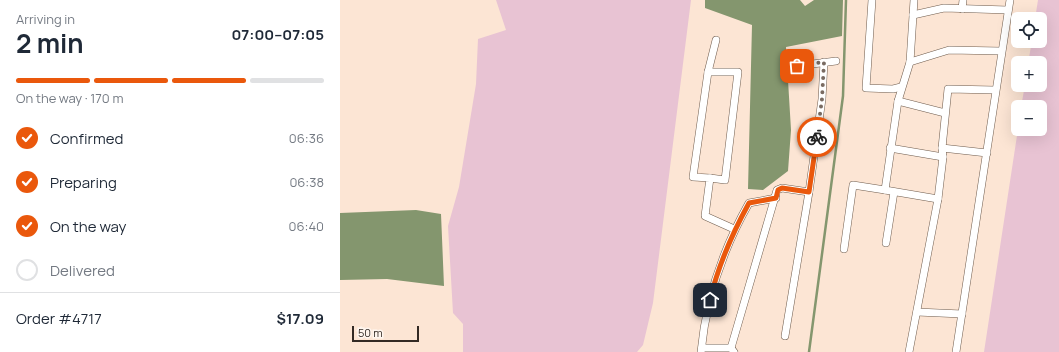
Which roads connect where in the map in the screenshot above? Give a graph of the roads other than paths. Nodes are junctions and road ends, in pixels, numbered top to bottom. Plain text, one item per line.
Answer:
1 (872, 0) edge
2 (914, 0) edge
3 (964, 0) edge
4 (1010, 0) edge
5 (962, 9) junction
6 (1008, 10) junction
7 (914, 15) junction
8 (716, 40) dead end
9 (1001, 51) junction
10 (836, 61) dead end
11 (824, 62) junction
12 (910, 62) junction
13 (797, 66) dead end
14 (708, 72) junction
15 (901, 86) junction
16 (995, 90) junction
17 (898, 101) junction
18 (945, 113) junction
19 (890, 148) junction
20 (942, 148) junction
21 (987, 153) junction
22 (944, 157) junction
23 (710, 178) junction
24 (885, 190) junction
25 (809, 192) junction
26 (894, 192) junction
27 (776, 198) junction
28 (938, 199) junction
29 (734, 229) junction
30 (886, 244) dead end
31 (844, 249) dead end
32 (917, 312) junction
33 (962, 314) junction
34 (785, 336) dead end
35 (701, 350) edge
36 (733, 350) edge
37 (909, 352) edge
38 (956, 352) edge

1 - 15 street
2 - 7 street
3 - 5 street
4 - 6 street
5 - 6 street
5 - 7 street
6 - 9 street
7 - 12 street
8 - 14 street
9 - 12 street
9 - 16 street
10 - 11 street
11 - 13 street
11 - 25 street
12 - 15 street
14 - 23 street
14 - 23 street
15 - 17 street
16 - 18 street
16 - 21 street
17 - 18 street
17 - 19 street
18 - 20 street
19 - 22 street
19 - 24 street
20 - 21 street
20 - 22 street
21 - 33 street
22 - 28 street
23 - 29 street
24 - 26 street
24 - 31 street
25 - 27 street
25 - 34 street
26 - 28 street
26 - 30 street
27 - 29 street
27 - 36 street
28 - 32 street
29 - 35 street
32 - 33 street
32 - 37 street
33 - 38 street
35 - 36 street

